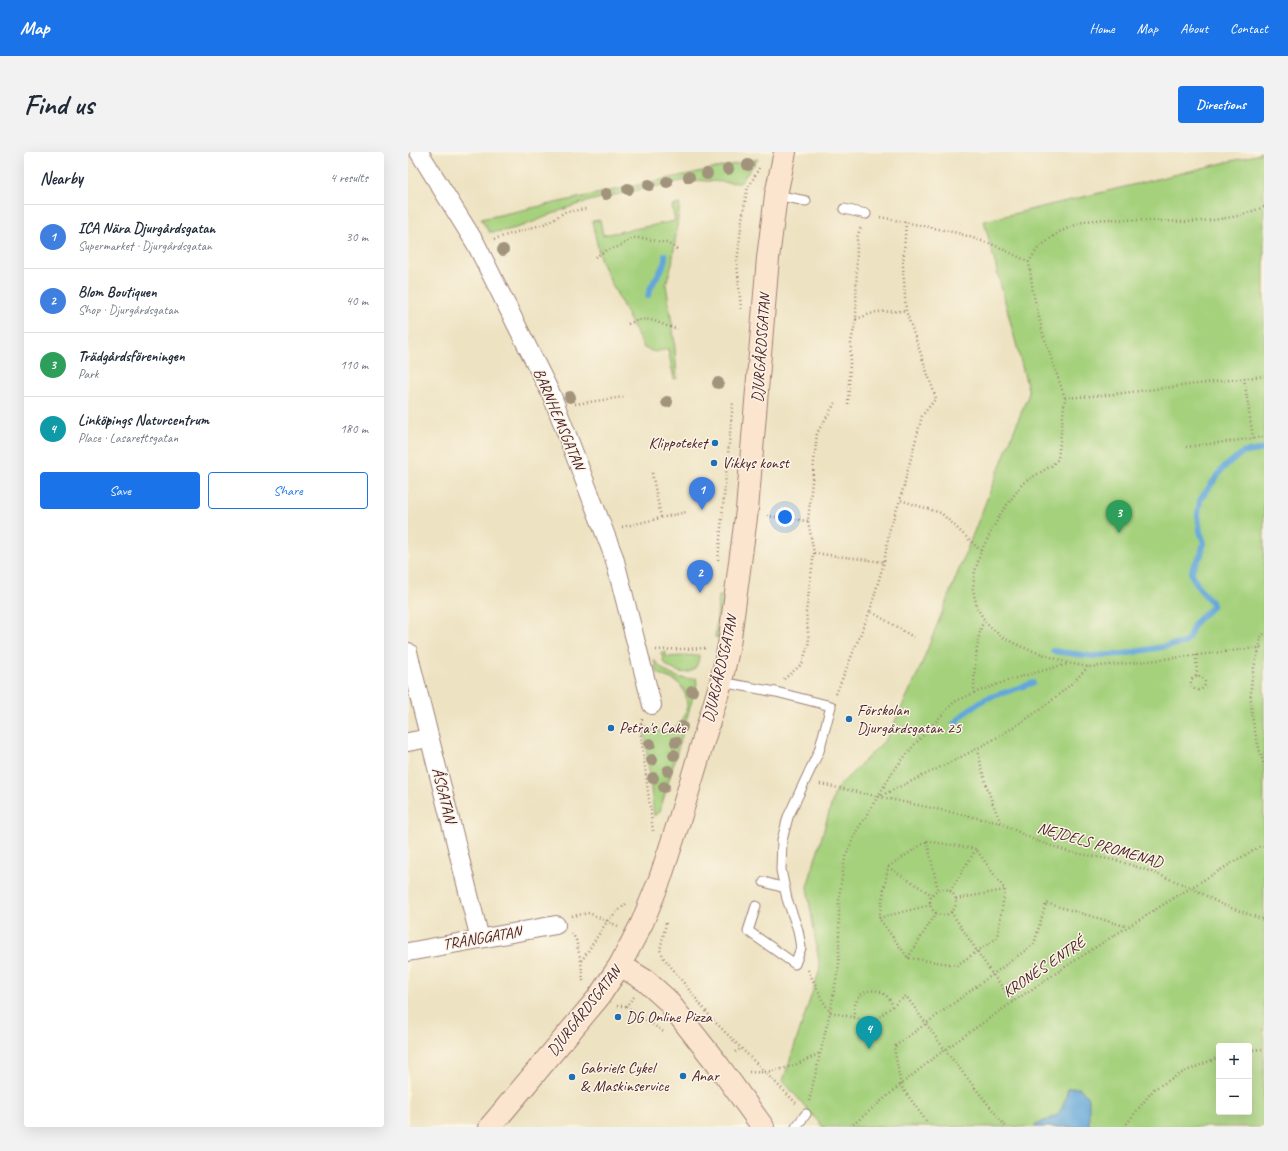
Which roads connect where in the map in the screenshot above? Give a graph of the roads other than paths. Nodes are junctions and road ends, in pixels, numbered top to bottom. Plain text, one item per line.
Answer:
1 (419, 152) edge
2 (785, 152) edge
3 (776, 195) junction
4 (806, 201) dead end
5 (844, 209) dead end
6 (866, 214) road end
7 (409, 659) edge
8 (721, 682) junction
9 (652, 705) road end
10 (429, 738) junction
11 (408, 742) edge
12 (764, 882) dead end
13 (785, 888) junction
14 (756, 906) dead end
15 (556, 925) road end
16 (480, 938) junction
17 (408, 952) edge
18 (620, 965) junction
19 (806, 1114) road end
20 (490, 1127) edge
21 (763, 1127) edge
22 (796, 1127) edge

1 - 9 street, BARNHEMSGATAN
2 - 3 main road, DJURGÅRDSGATAN
3 - 4 lane
3 - 8 main road, DJURGÅRDSGATAN
5 - 6 lane
7 - 10 street, ÅSGATAN
8 - 13 lane
8 - 18 main road, DJURGÅRDSGATAN
10 - 11 street
10 - 16 street, ÅSGATAN
12 - 13 lane
13 - 14 lane
15 - 16 street, TRÄNGGATAN
16 - 17 street, TRÄNGGATAN
18 - 20 main road, DJURGÅRDSGATAN
18 - 21 main road
19 - 22 lane

